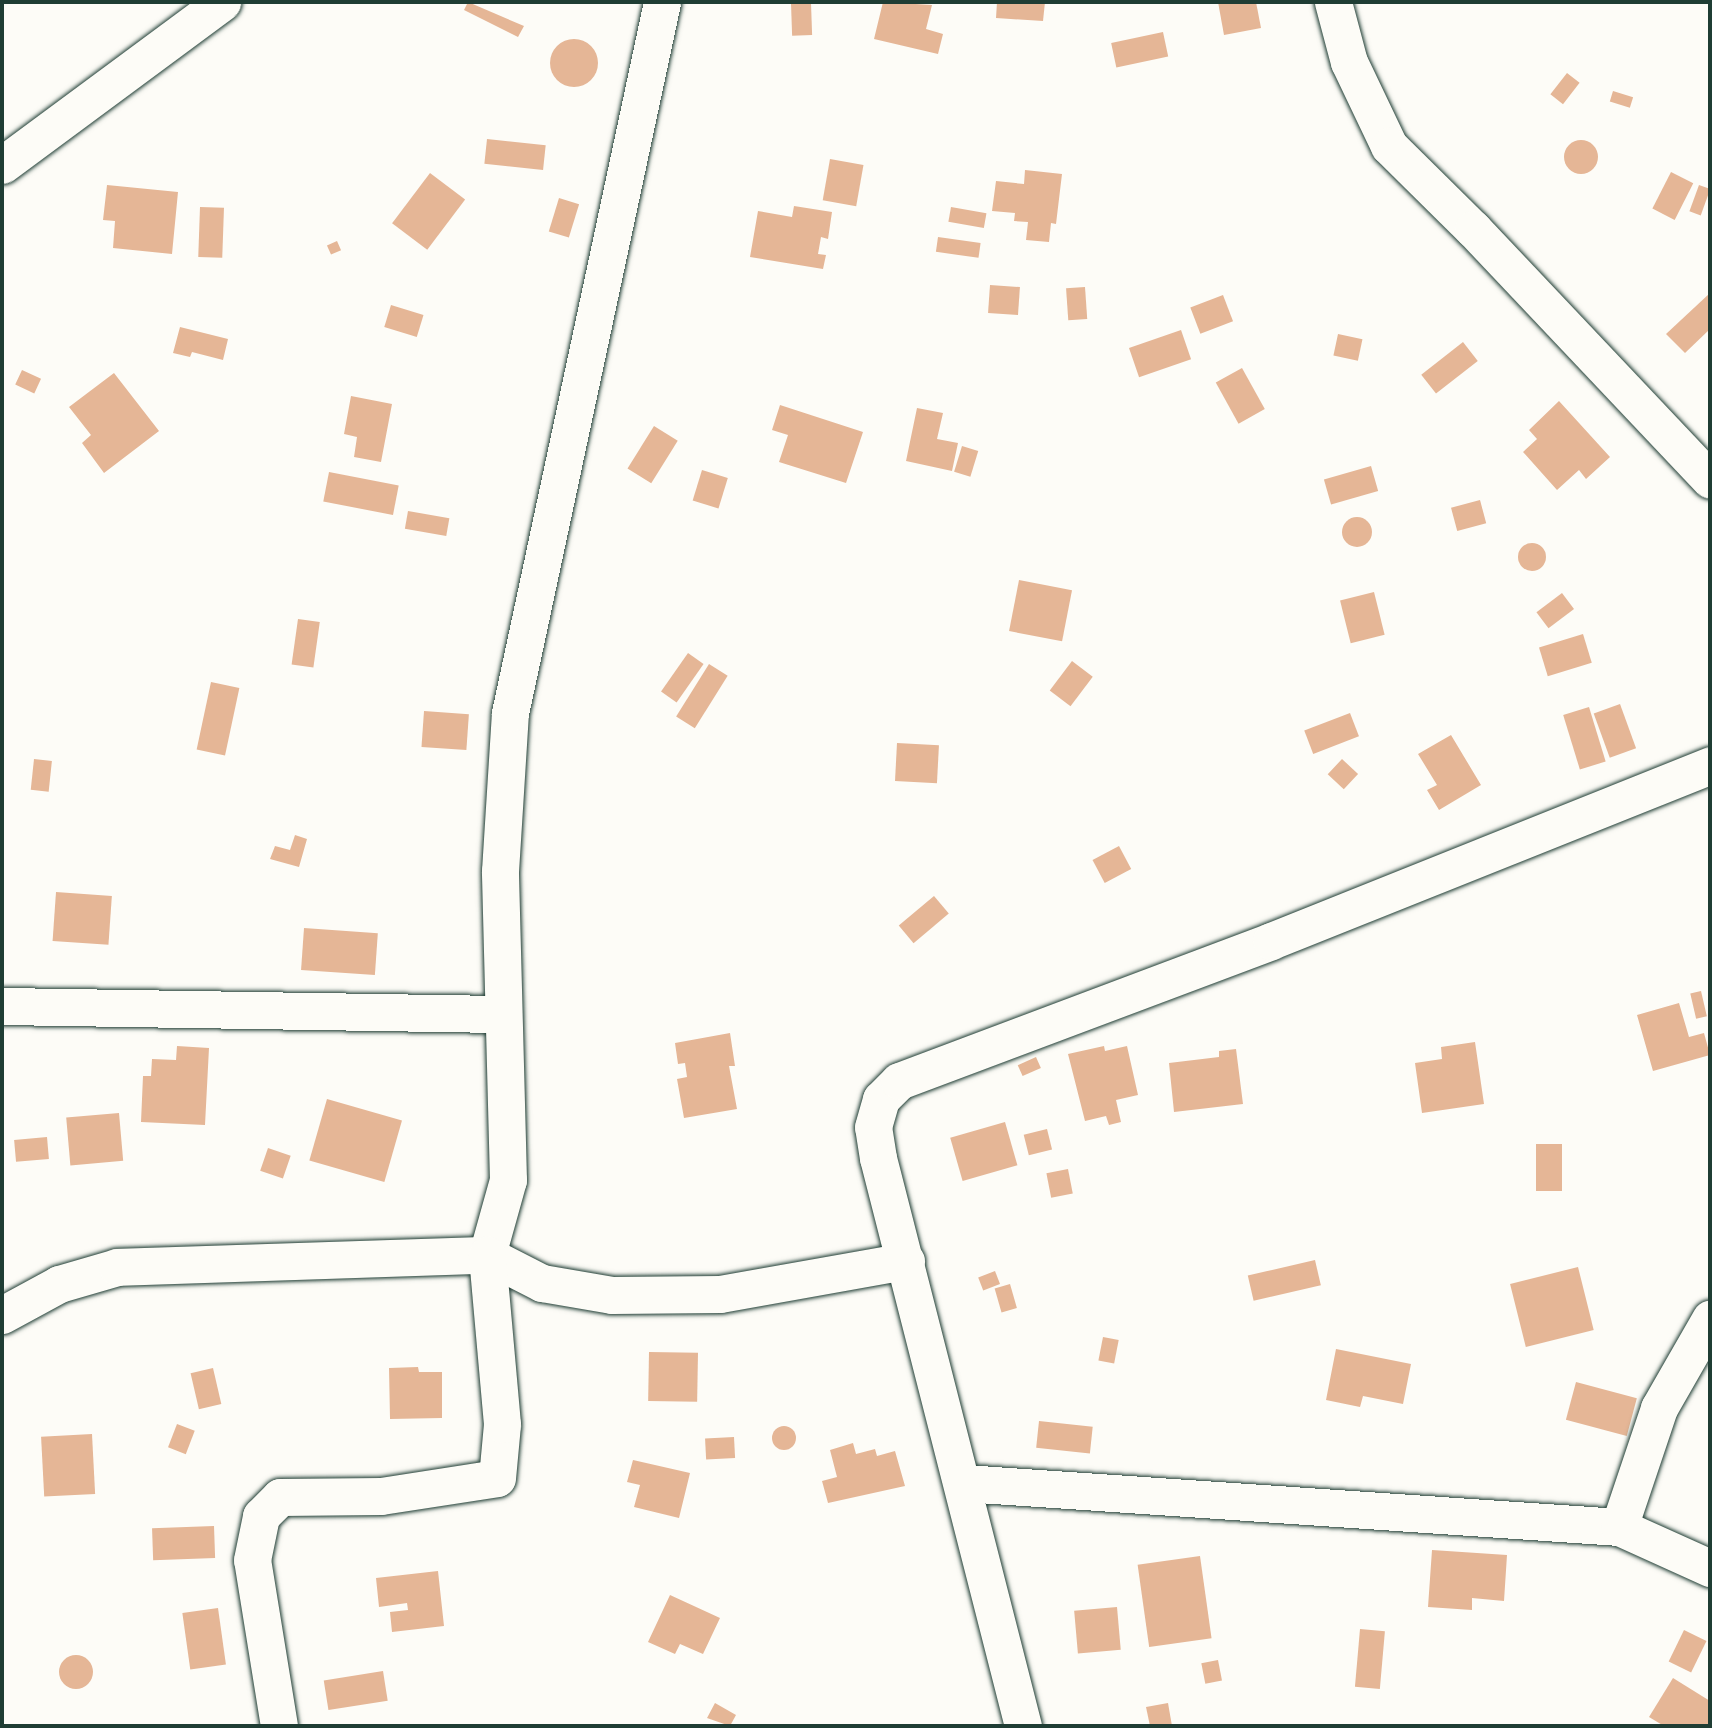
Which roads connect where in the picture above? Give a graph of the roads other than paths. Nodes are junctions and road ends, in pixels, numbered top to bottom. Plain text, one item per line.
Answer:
1 (222, 2) edge
2 (662, 2) edge
3 (1333, 2) edge
4 (2, 165) edge
5 (1710, 480) edge
6 (1710, 765) edge
7 (2, 1006) edge
8 (502, 1014) junction
9 (486, 1255) junction
10 (906, 1261) junction
11 (2, 1315) edge
12 (1710, 1319) edge
13 (964, 1483) junction
14 (1619, 1527) junction
15 (1710, 1568) edge
16 (279, 1726) edge
17 (1023, 1726) edge

1 - 4 street
2 - 8 street
3 - 5 street
6 - 10 street
7 - 8 street
8 - 9 street
9 - 10 street
9 - 11 street
9 - 16 street
10 - 13 street
12 - 14 street
13 - 14 street
13 - 17 street
14 - 15 street

